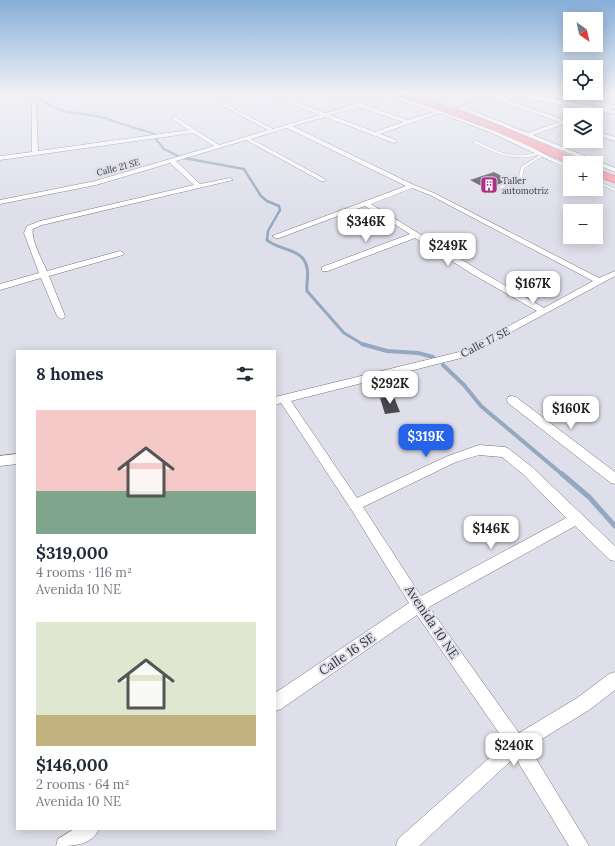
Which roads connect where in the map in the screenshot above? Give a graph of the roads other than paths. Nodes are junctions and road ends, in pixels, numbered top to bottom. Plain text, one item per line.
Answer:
1 (35, 132) edge
2 (191, 132) edge
3 (195, 132) edge
4 (264, 132) edge
5 (301, 132) edge
6 (370, 132) edge
7 (378, 132) edge
8 (500, 132) edge
9 (516, 132) edge
10 (536, 132) edge
11 (374, 134) junction
12 (526, 136) junction
13 (603, 136) edge
14 (246, 138) junction
15 (615, 140) edge
16 (394, 141) dead end
17 (475, 142) dead end
18 (219, 147) junction
19 (35, 153) junction
20 (547, 155) junction
21 (0, 158) edge
22 (563, 159) edge
23 (172, 161) junction
24 (563, 164) edge
25 (614, 172) edge
26 (603, 174) edge
27 (603, 179) edge
28 (230, 180) dead end
29 (323, 180) dead end
30 (199, 186) junction
31 (412, 186) junction
32 (501, 187) dead end
33 (615, 190) edge
34 (0, 202) edge
35 (366, 203) junction
36 (415, 234) junction
37 (276, 236) dead end
38 (120, 253) dead end
39 (325, 269) dead end
40 (615, 272) edge
41 (44, 275) junction
42 (599, 281) junction
43 (0, 286) edge
44 (543, 311) junction
45 (61, 316) dead end
46 (280, 400) edge
47 (512, 400) dead end
48 (16, 459) edge
49 (0, 461) edge
50 (615, 479) edge
51 (355, 505) junction
52 (576, 519) junction
53 (615, 556) edge
54 (419, 605) junction
55 (615, 680) edge
56 (276, 702) edge
57 (517, 744) junction
58 (89, 830) edge
59 (410, 844) edge
60 (65, 846) edge
61 (580, 846) edge

1 - 19 street
2 - 19 street
3 - 18 street
4 - 14 street, Calle 21 SE
5 - 31 street
6 - 11 street
7 - 11 street
8 - 20 street
9 - 12 highway
10 - 12 street
11 - 16 street
12 - 20 highway
12 - 25 street
13 - 15 street
14 - 18 street, Calle 21 SE
14 - 29 street
17 - 20 lane
18 - 23 street, Calle 21 SE
19 - 21 street
20 - 22 highway
20 - 24 lane
20 - 32 lane
23 - 30 street
23 - 34 street, Calle 21 SE
25 - 26 highway
27 - 33 lane
28 - 30 street
30 - 41 street
31 - 35 street
31 - 42 street
35 - 36 street
35 - 37 street
36 - 39 street
36 - 44 street
38 - 41 street
40 - 42 street, Calle 17 SE
41 - 43 street
41 - 45 street
42 - 44 street, Calle 17 SE
44 - 46 street, Calle 17 SE
46 - 51 street, Avenida 10 NE
47 - 50 street
48 - 49 street
51 - 52 street
51 - 54 street, Avenida 10 NE
52 - 53 street
52 - 54 street, Calle 16 SE
54 - 56 street, Calle 16 SE
54 - 57 street, Avenida 10 NE
55 - 57 street
57 - 59 street
57 - 61 street, Avenida 10 NE
58 - 60 street

